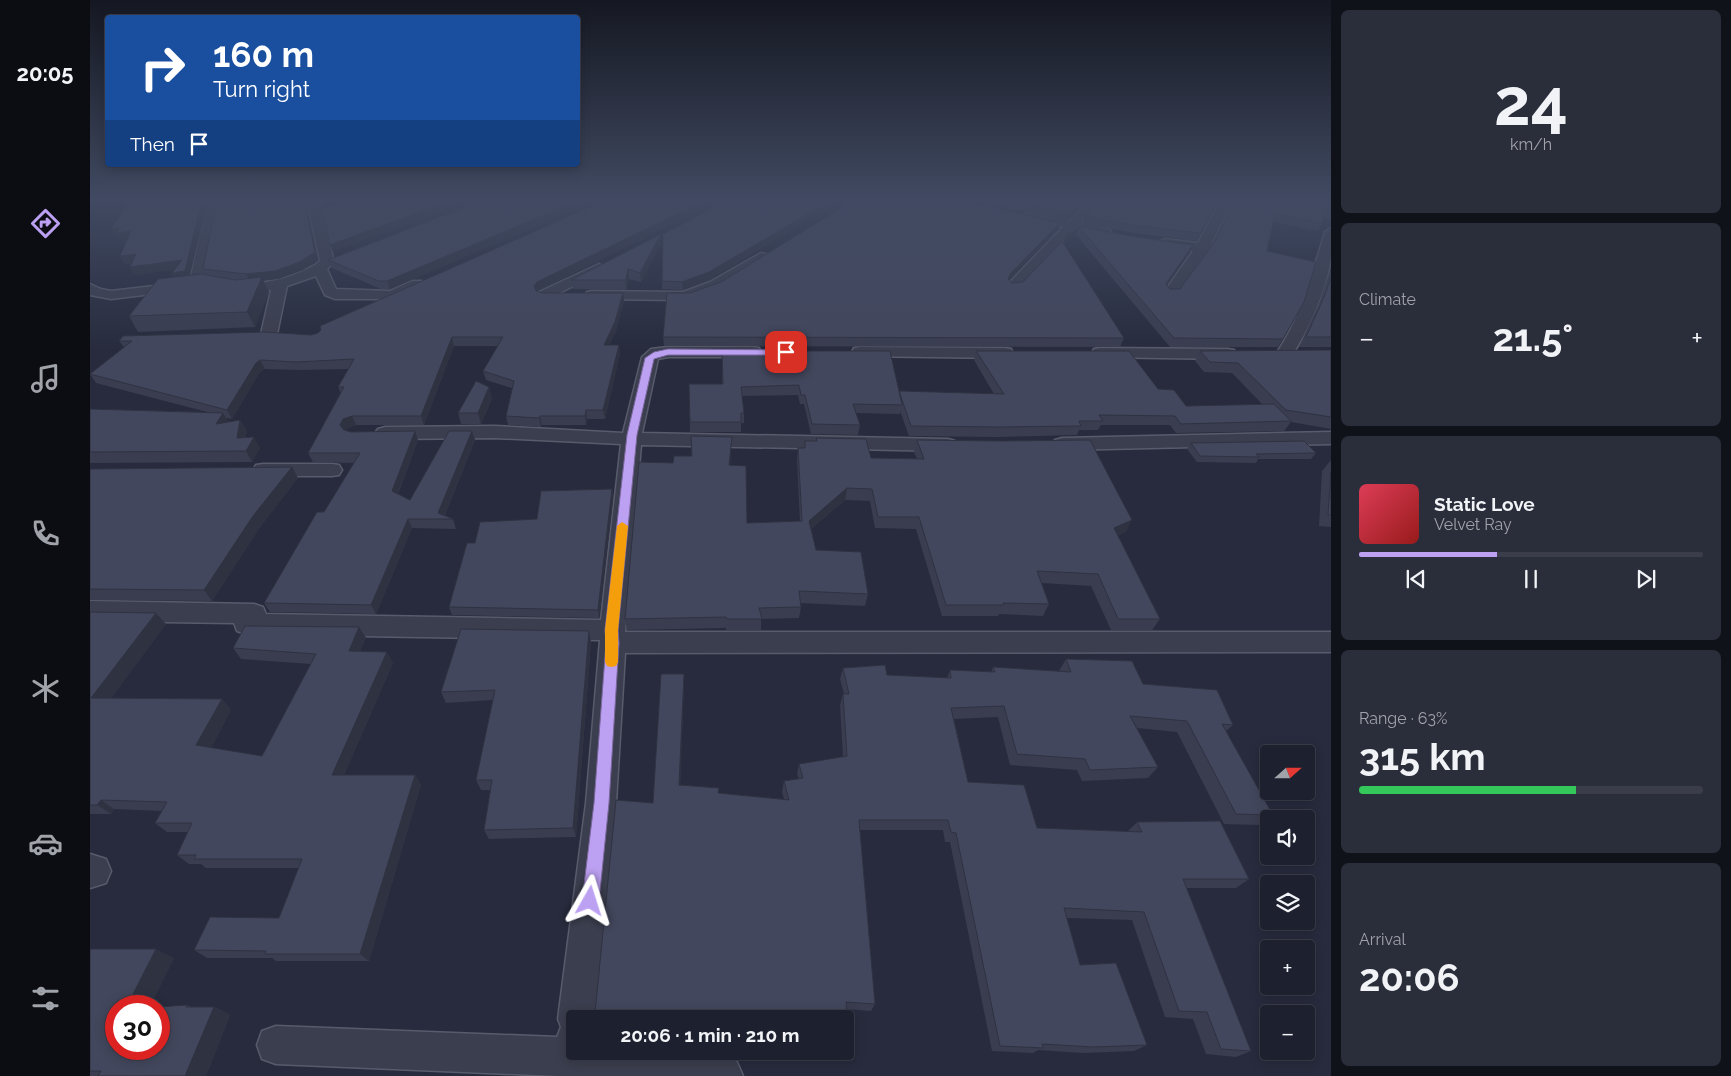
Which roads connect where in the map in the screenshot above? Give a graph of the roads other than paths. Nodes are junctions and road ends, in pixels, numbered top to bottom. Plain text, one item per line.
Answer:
1 (203, 250) edge
2 (326, 250) edge
3 (773, 250) edge
4 (1048, 250) edge
5 (1200, 250) edge
6 (1326, 250) edge
7 (613, 261) edge
8 (328, 263) junction
9 (427, 280) edge
10 (210, 283) junction
11 (280, 283) junction
12 (1014, 286) edge
13 (90, 288) edge
14 (1171, 292) edge
15 (288, 336) edge
16 (766, 352) edge
17 (844, 352) edge
18 (1020, 353) edge
19 (1079, 353) edge
20 (1245, 354) edge
21 (1265, 354) edge
22 (1284, 354) junction
23 (1303, 354) edge
24 (365, 433) edge
25 (1331, 438) edge
26 (632, 439) junction
27 (1046, 444) edge
28 (967, 445) edge
29 (245, 470) edge
30 (332, 470) dead end
31 (90, 611) edge
32 (612, 637) junction
33 (1331, 642) edge
34 (578, 1010) edge
35 (276, 1045) dead end
36 (566, 1049) edge
37 (580, 1060) edge
38 (723, 1076) edge

1 - 10 street
2 - 8 street
3 - 7 street
4 - 12 street
5 - 14 street
6 - 22 street
8 - 9 street
8 - 11 street
10 - 11 street
10 - 13 street
11 - 15 street
16 - 26 street
17 - 18 street
19 - 20 street
21 - 22 street
22 - 23 street
24 - 26 street
25 - 27 street
26 - 28 street
26 - 32 street
29 - 30 street
31 - 32 street
32 - 33 street
32 - 34 street
35 - 36 street
37 - 38 street

